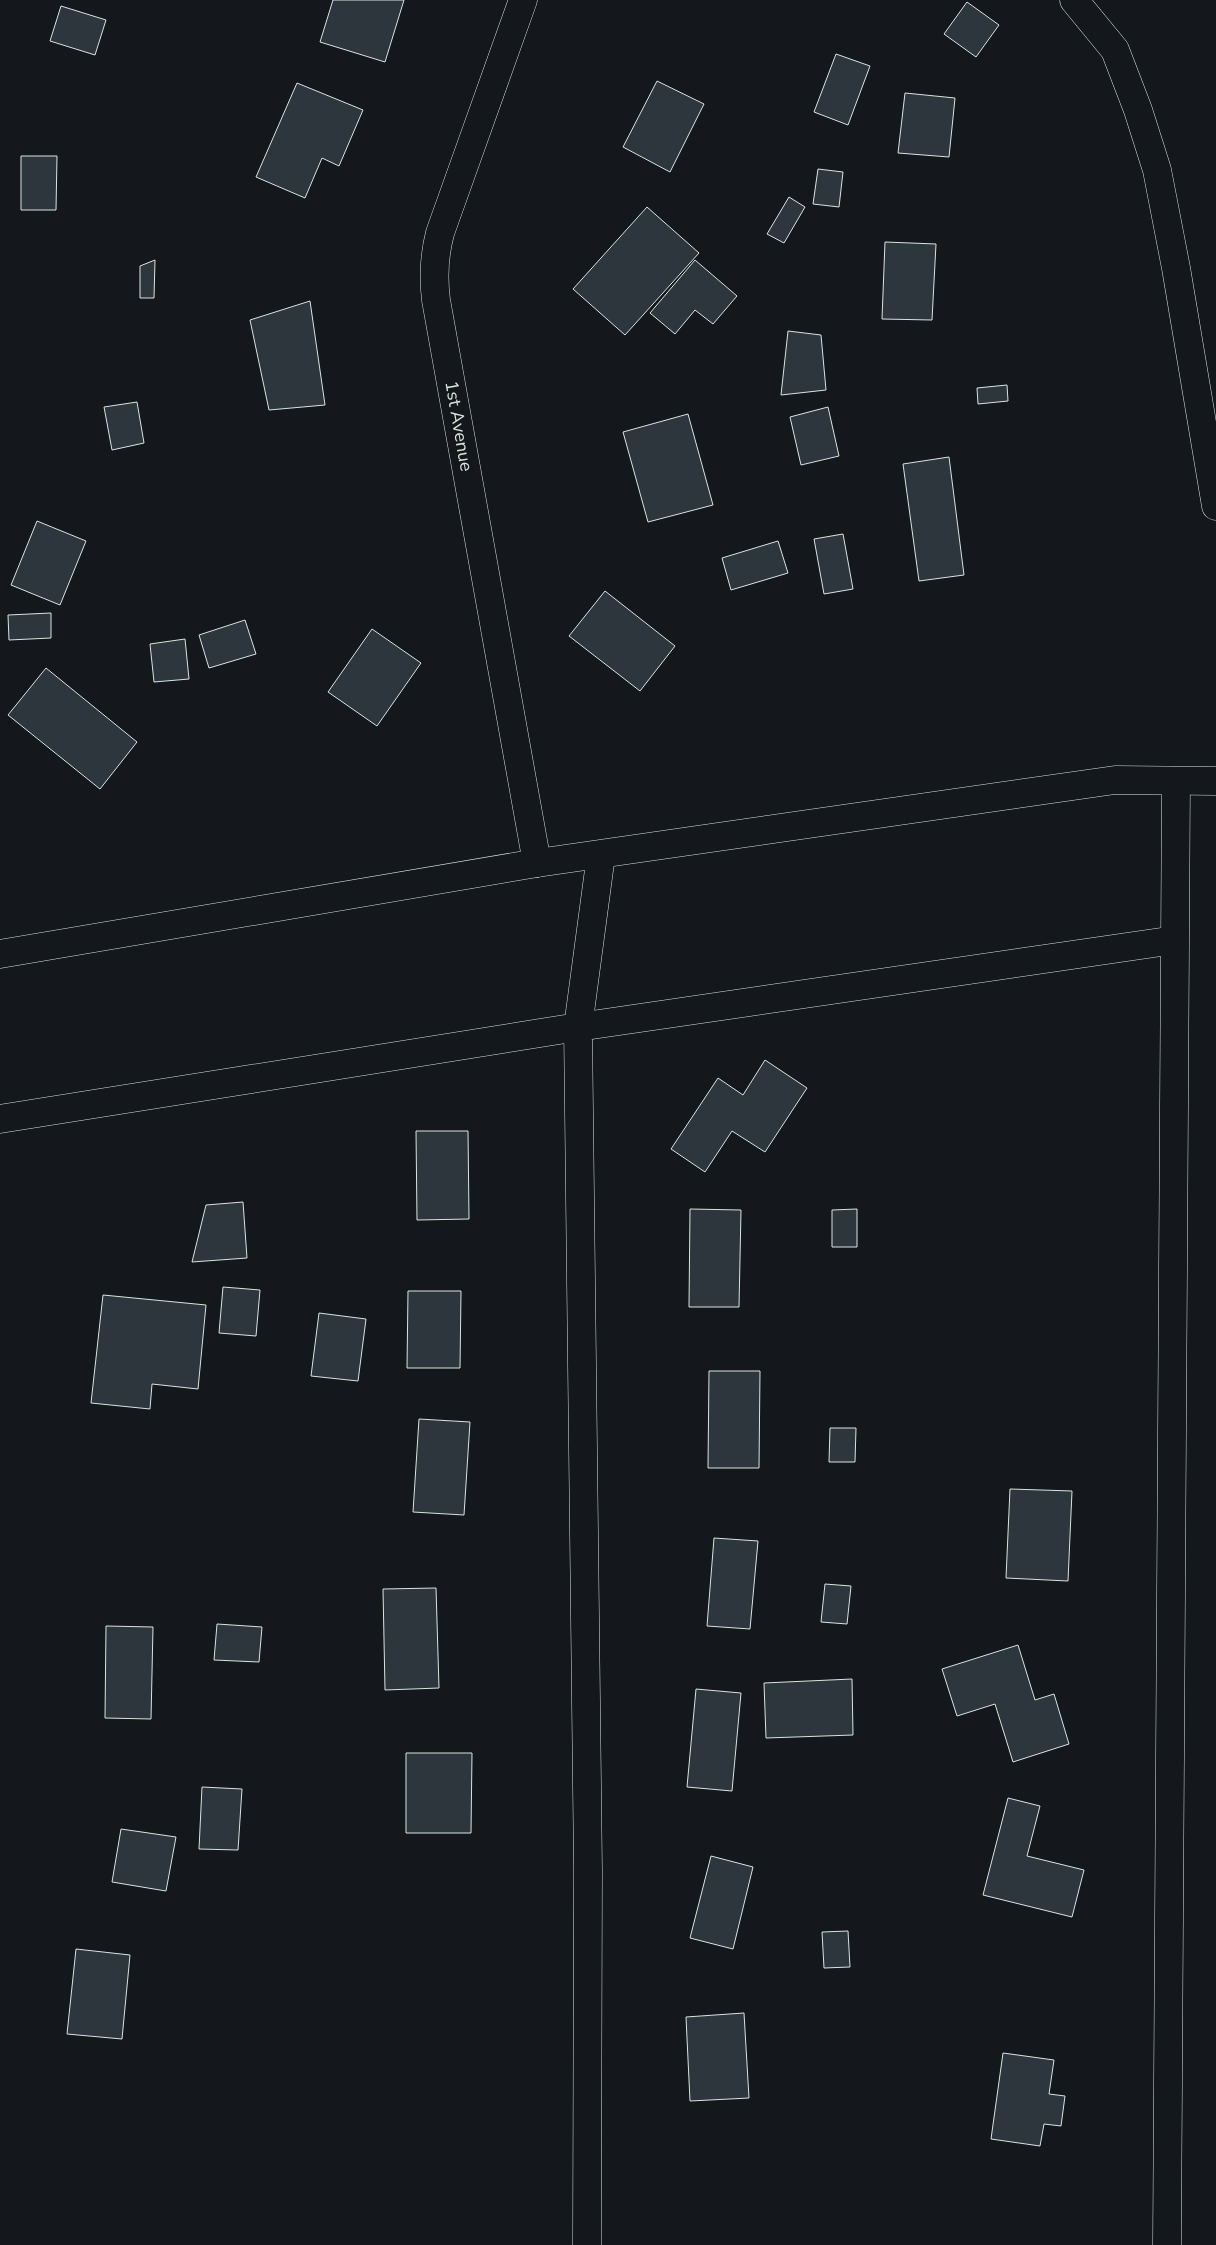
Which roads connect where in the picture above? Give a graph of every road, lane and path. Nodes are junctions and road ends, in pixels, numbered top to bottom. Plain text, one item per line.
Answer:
1 (523, 0) edge
2 (1074, 0) edge
3 (1216, 506) edge
4 (1176, 781) junction
5 (1216, 781) edge
6 (601, 855) junction
7 (537, 863) junction
8 (1175, 940) junction
9 (0, 954) edge
10 (578, 1027) junction
11 (0, 1119) edge
12 (587, 2245) edge
13 (1167, 2245) edge

1 - 7 street, 1st Avenue
2 - 3 street
4 - 5 street
4 - 6 street
4 - 8 street
6 - 7 street
6 - 10 street
7 - 9 street
8 - 10 street
8 - 13 street
10 - 11 street
10 - 12 street

